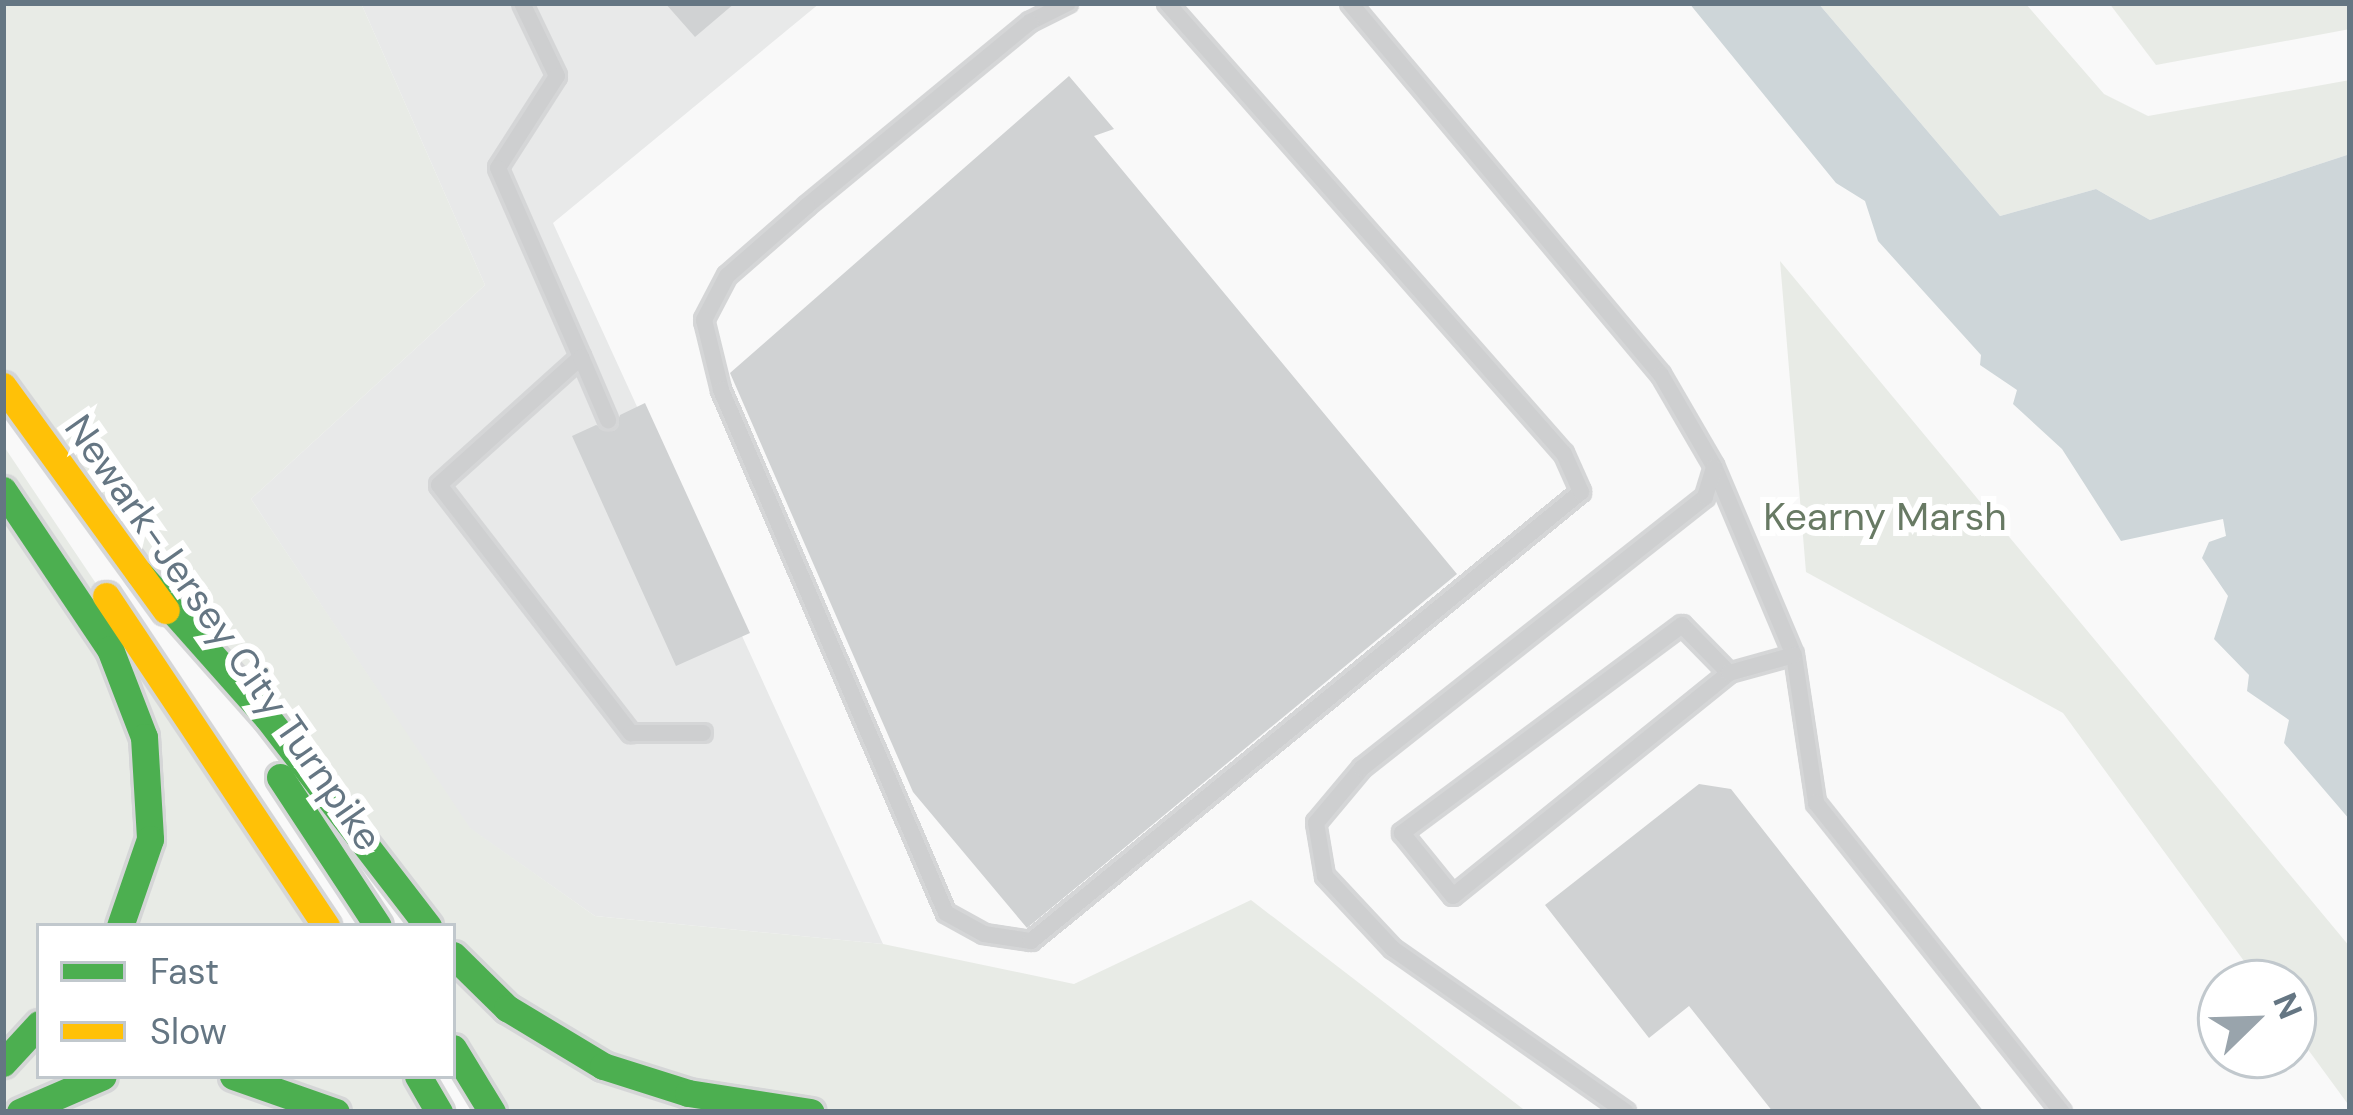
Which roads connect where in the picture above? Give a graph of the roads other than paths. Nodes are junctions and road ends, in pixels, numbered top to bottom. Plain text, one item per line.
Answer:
1 (522, 3) edge
2 (1068, 3) edge
3 (1167, 3) edge
4 (1350, 3) edge
5 (581, 357) junction
6 (3, 386) edge
7 (608, 420) dead end
8 (15, 463) dead end
9 (1714, 466) junction
10 (3, 490) edge
11 (140, 574) junction
12 (1794, 655) junction
13 (1729, 673) junction
14 (703, 733) dead end
15 (121, 923) edge
16 (324, 923) edge
17 (375, 923) edge
18 (426, 923) edge
19 (456, 958) edge
20 (36, 1027) edge
21 (456, 1053) edge
22 (3, 1063) edge
23 (96, 1079) edge
24 (241, 1079) edge
25 (420, 1079) edge
26 (20, 1112) edge
27 (336, 1112) edge
28 (440, 1112) edge
29 (492, 1112) edge
30 (811, 1112) edge
31 (1625, 1112) edge
32 (2062, 1112) edge

1 - 5 lane
2 - 3 lane
4 - 9 lane
5 - 7 lane
5 - 14 lane
6 - 11 main road, Newark-Jersey City Turnpike
8 - 16 main road, Newark-Jersey City Turnpike
9 - 12 lane
9 - 31 lane
10 - 15 main road
11 - 17 main road, Newark-Jersey City Turnpike
11 - 18 main road
12 - 13 lane
12 - 32 lane
13 - 13 lane
19 - 30 main road
20 - 22 main road
21 - 29 main road
23 - 26 main road
24 - 27 main road
25 - 28 main road

